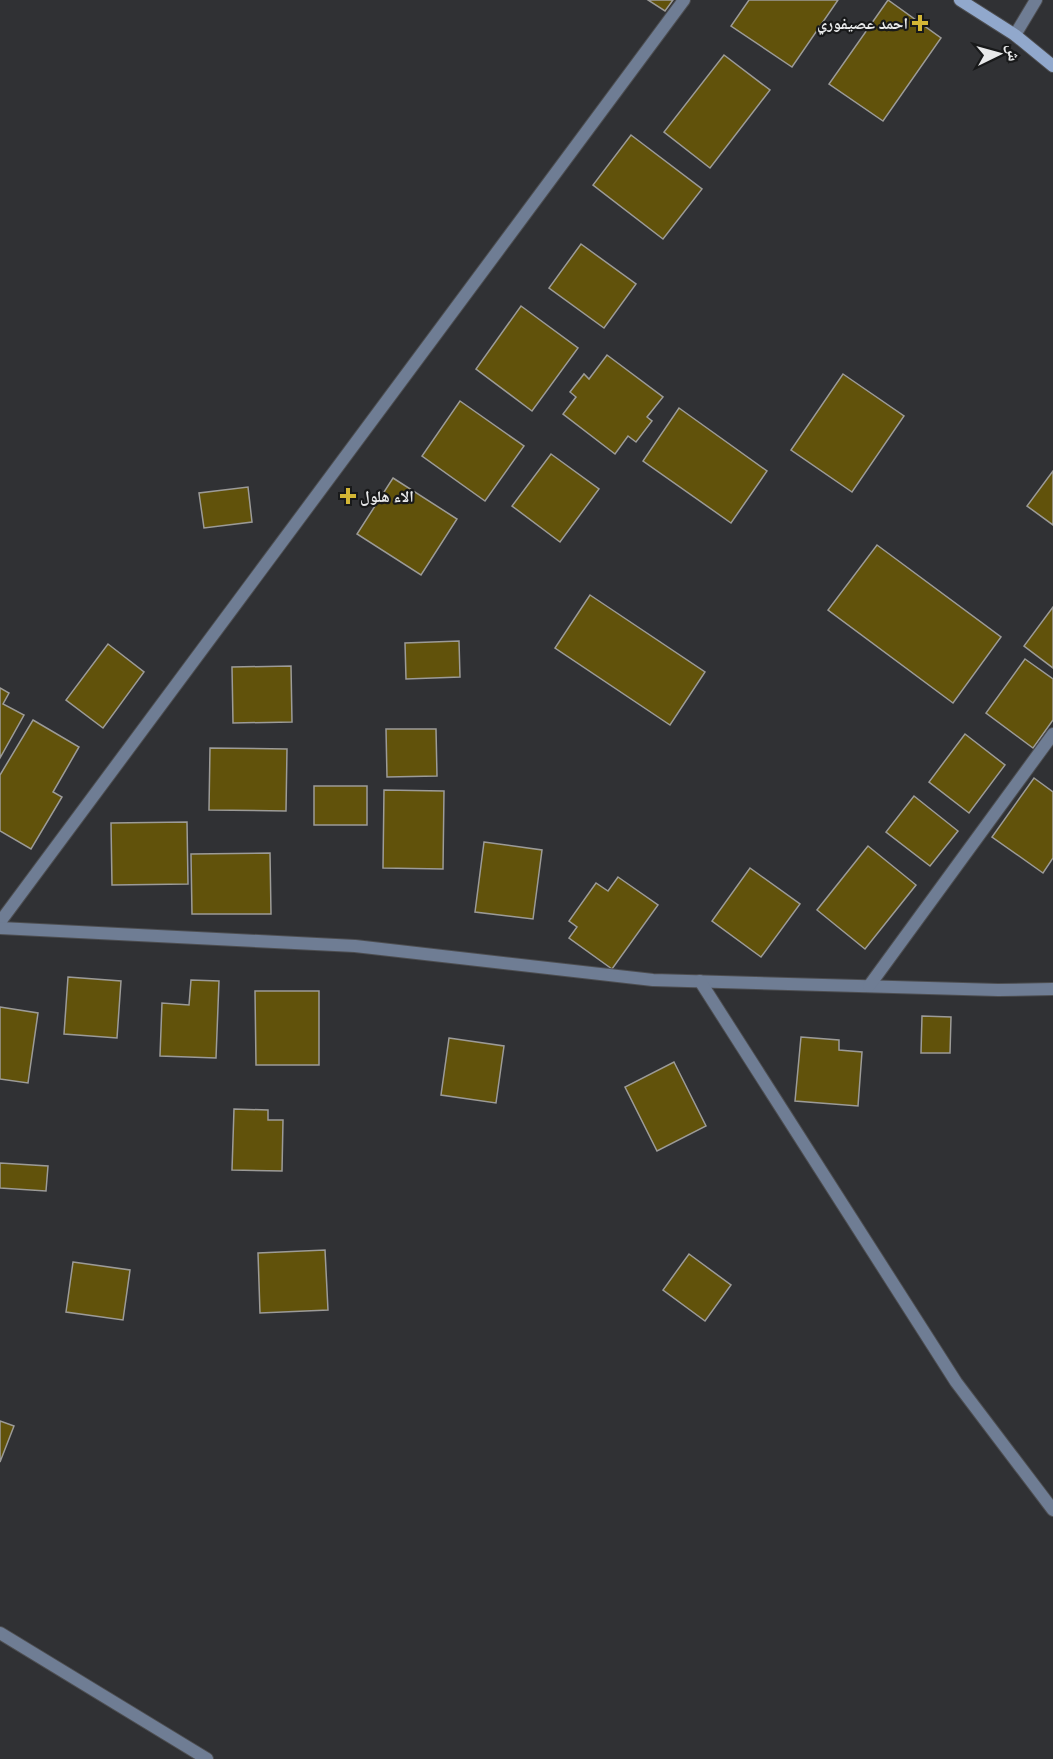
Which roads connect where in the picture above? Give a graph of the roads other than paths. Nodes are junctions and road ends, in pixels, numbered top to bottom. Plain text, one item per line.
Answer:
1 (684, 0) edge
2 (960, 0) edge
3 (1036, 0) edge
4 (1015, 35) junction
5 (1053, 66) edge
6 (1053, 734) edge
7 (0, 922) edge
8 (0, 928) edge
9 (700, 981) junction
10 (869, 986) junction
11 (1053, 989) edge
12 (1053, 1510) edge
13 (0, 1633) edge
14 (207, 1759) edge

1 - 7 street
2 - 4 street
3 - 4 street
4 - 5 street
6 - 10 street
8 - 9 street
9 - 10 street
9 - 12 street
10 - 11 street
13 - 14 street

